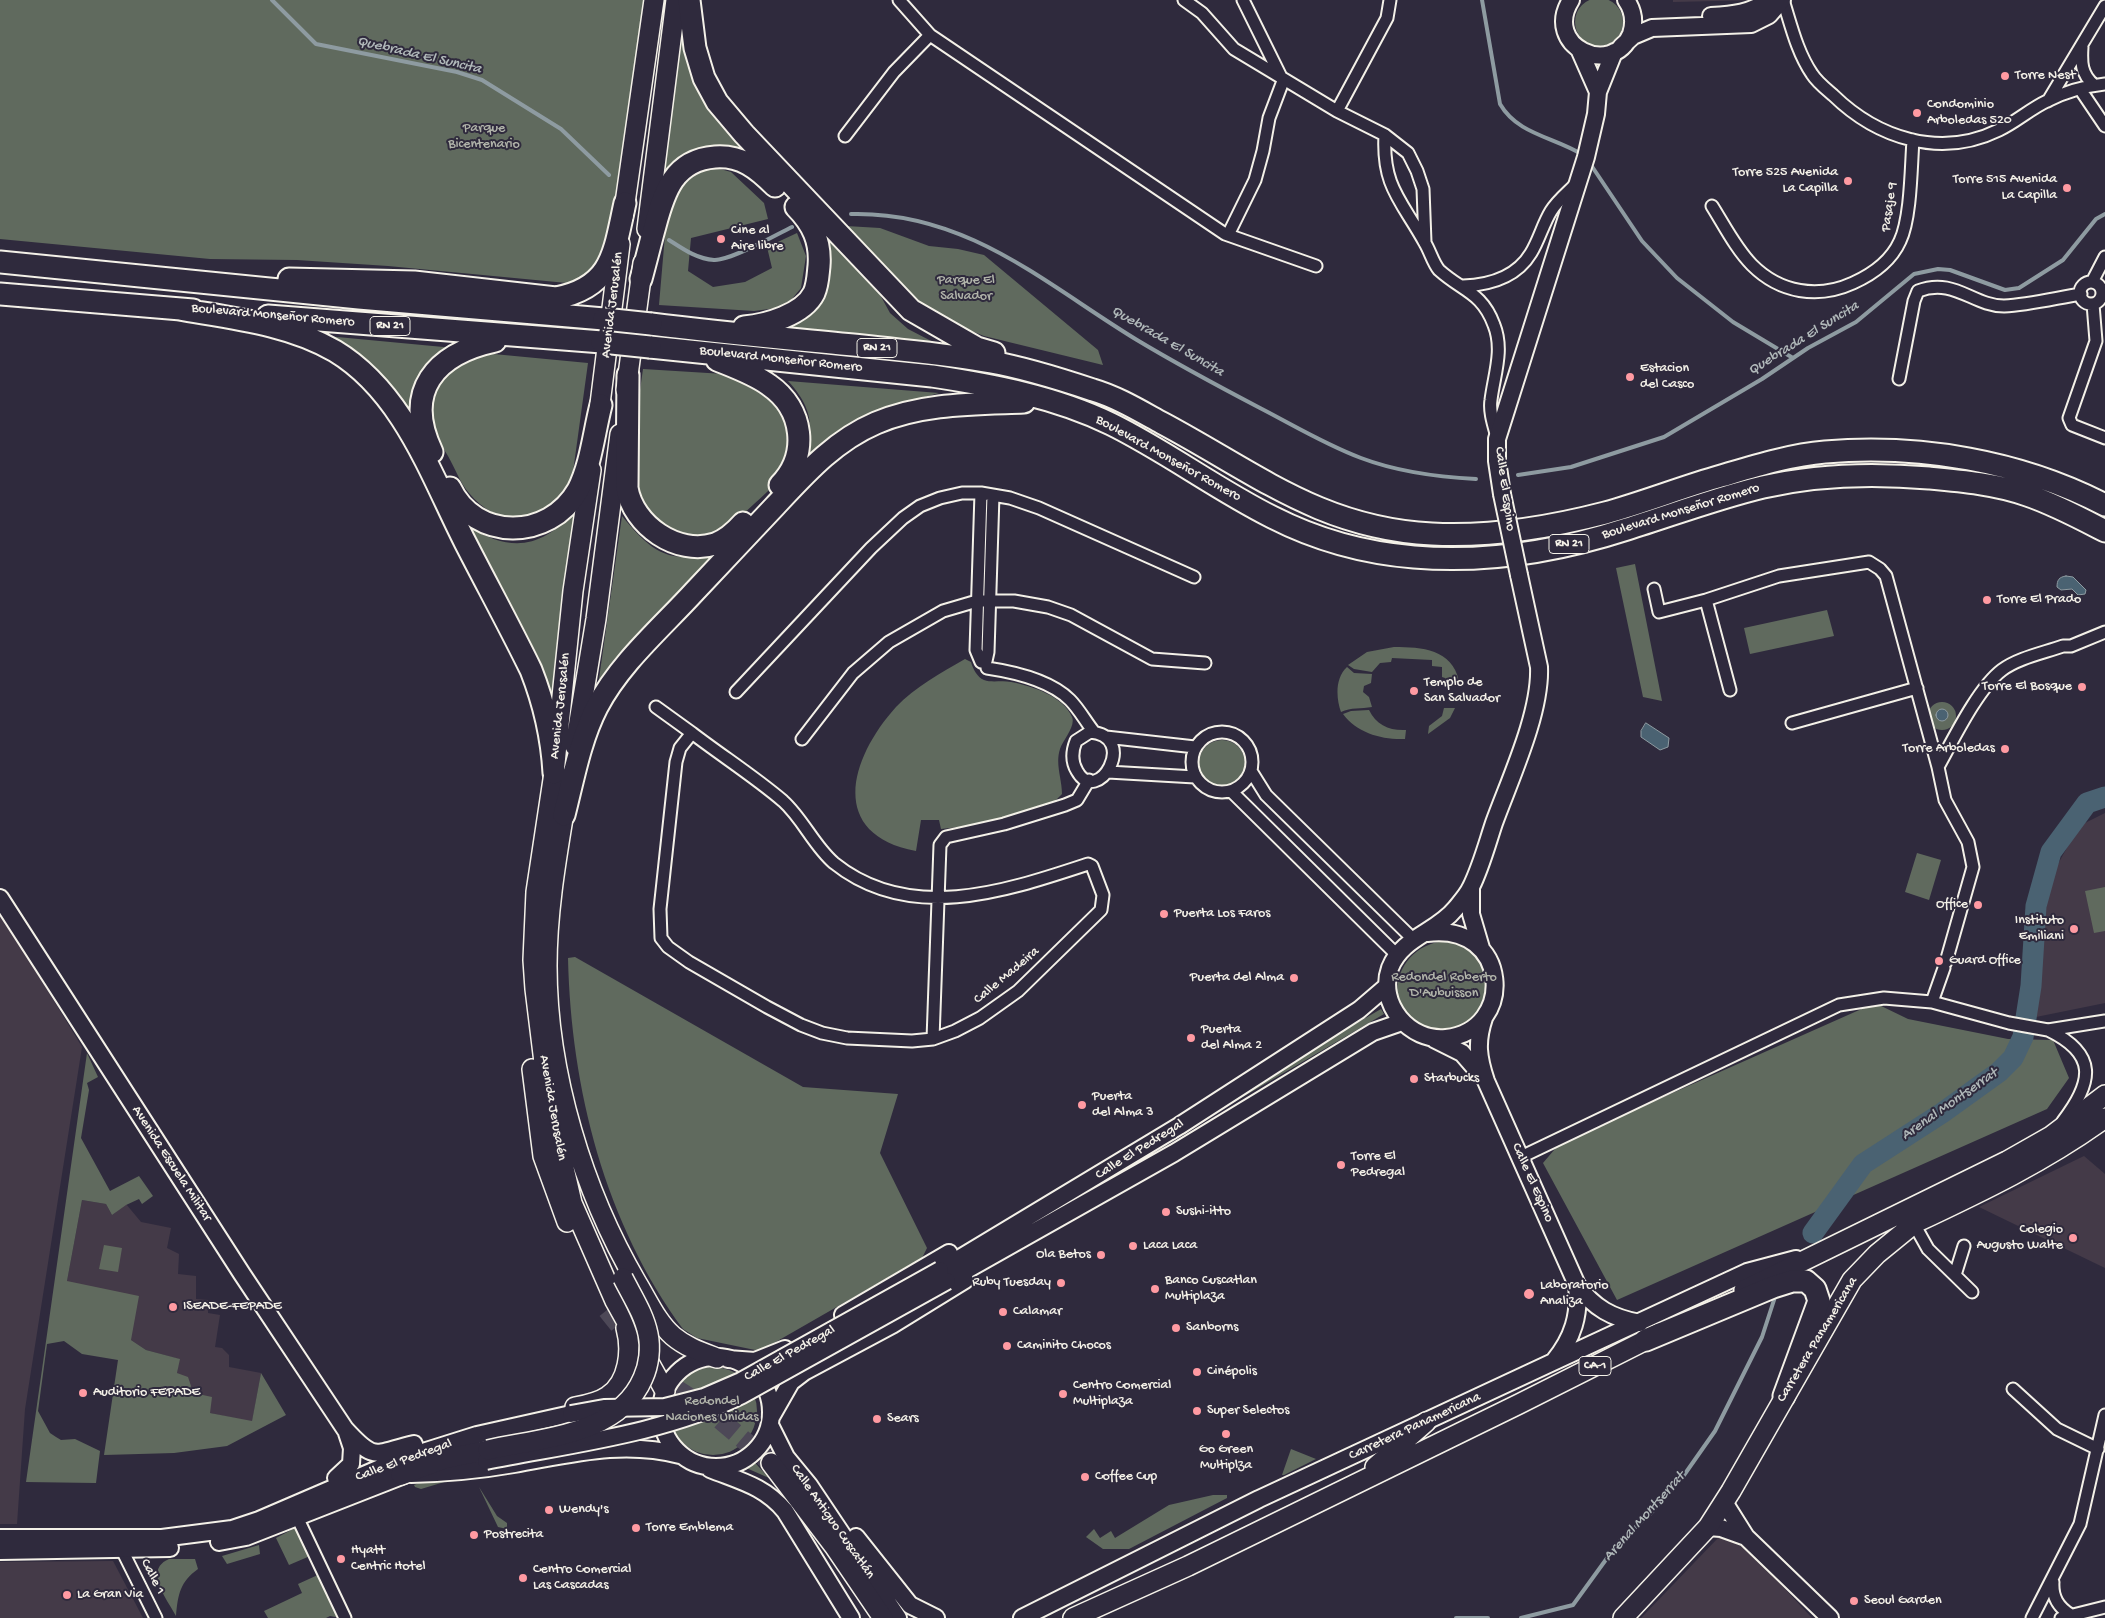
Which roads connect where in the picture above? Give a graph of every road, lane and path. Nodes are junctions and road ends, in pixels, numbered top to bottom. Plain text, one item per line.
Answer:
1 (654, 0) edge
2 (676, 0) edge
3 (689, 0) edge
4 (899, 0) edge
5 (1184, 0) edge
6 (1244, 0) edge
7 (1390, 0) edge
8 (1571, 0) edge
9 (1626, 0) edge
10 (1782, 0) edge
11 (2105, 6) edge
12 (1766, 7) edge
13 (930, 35) junction
14 (1794, 37) junction
15 (2082, 47) junction
16 (1579, 49) junction
17 (1617, 50) junction
18 (1283, 81) junction
19 (2100, 84) edge
20 (2080, 88) junction
21 (1598, 92) junction
22 (2048, 100) junction
23 (1337, 111) junction
24 (2105, 126) edge
25 (1385, 135) junction
26 (845, 136) dead end
27 (1913, 140) junction
28 (1576, 184) junction
29 (625, 204) junction
30 (1712, 206) dead end
31 (1228, 235) junction
32 (1425, 242) junction
33 (2105, 257) edge
34 (0, 262) edge
35 (1316, 266) dead end
36 (184, 279) junction
37 (641, 279) junction
38 (2099, 285) edge
39 (1463, 286) junction
40 (0, 294) edge
41 (2081, 294) junction
42 (2093, 304) junction
43 (179, 308) junction
44 (513, 336) junction
45 (697, 340) junction
46 (2101, 342) edge
47 (628, 375) junction
48 (1899, 378) dead end
49 (1099, 391) junction
50 (1050, 401) junction
51 (601, 404) junction
52 (1497, 438) junction
53 (2105, 438) edge
54 (981, 493) junction
55 (993, 495) junction
56 (2105, 505) edge
57 (2105, 531) edge
58 (1194, 577) dead end
59 (1654, 589) dead end
60 (1706, 600) junction
61 (990, 601) junction
62 (977, 602) junction
63 (2105, 632) edge
64 (1205, 663) dead end
65 (984, 664) junction
66 (1917, 688) junction
67 (1730, 690) dead end
68 (736, 692) dead end
69 (656, 707) dead end
70 (1792, 723) dead end
71 (1094, 732) junction
72 (692, 733) junction
73 (1106, 737) junction
74 (802, 739) dead end
75 (1195, 747) junction
76 (1938, 767) junction
77 (1251, 771) junction
78 (1108, 772) junction
79 (554, 773) junction
80 (1195, 777) junction
81 (1089, 780) junction
82 (1231, 791) junction
83 (564, 815) junction
84 (1471, 888) junction
85 (0, 898) edge
86 (937, 898) junction
87 (1420, 936) junction
88 (1481, 948) junction
89 (1396, 955) junction
90 (1387, 986) junction
91 (1932, 1002) junction
92 (1485, 1016) junction
93 (2105, 1021) edge
94 (1402, 1022) junction
95 (2048, 1030) junction
96 (1430, 1037) junction
97 (933, 1038) junction
98 (1486, 1081) junction
99 (2105, 1095) edge
100 (566, 1110) junction
101 (2105, 1118) edge
102 (1179, 1126) junction
103 (2051, 1136) junction
104 (1520, 1158) junction
105 (1052, 1221) junction
106 (1914, 1224) junction
107 (1964, 1246) dead end
108 (1955, 1275) junction
109 (944, 1276) junction
110 (1577, 1285) junction
111 (1972, 1292) dead end
112 (611, 1306) junction
113 (1643, 1331) junction
114 (722, 1358) junction
115 (1552, 1362) junction
116 (2012, 1389) dead end
117 (1784, 1396) junction
118 (663, 1398) junction
119 (569, 1408) junction
120 (2105, 1415) edge
121 (770, 1421) junction
122 (1426, 1422) junction
123 (345, 1429) junction
124 (414, 1444) junction
125 (2098, 1449) junction
126 (487, 1455) junction
127 (680, 1455) junction
128 (771, 1464) tunnel mouth
129 (699, 1465) junction
130 (401, 1475) junction
131 (336, 1478) junction
132 (1367, 1478) junction
133 (809, 1485) junction
134 (1724, 1502) junction
135 (270, 1516) junction
136 (297, 1517) junction
137 (1708, 1527) junction
138 (1746, 1537) junction
139 (0, 1538) edge
140 (122, 1550) junction
141 (0, 1551) edge
142 (2054, 1580) junction
143 (1129, 1594) junction
144 (2105, 1607) edge
145 (1028, 1615) edge
146 (2066, 1616) edge
147 (156, 1618) edge
148 (345, 1618) edge
149 (851, 1618) edge
150 (883, 1618) edge
151 (898, 1618) edge
152 (936, 1618) edge
153 (1013, 1618) edge
154 (1073, 1618) edge
155 (1089, 1618) edge
156 (1623, 1618) edge
157 (1830, 1618) edge
158 (2032, 1618) edge

1 - 29 main road, Avenida Jerusalén
2 - 37 main road, Avenida Jerusalén
3 - 49 highway
4 - 13 street
5 - 18 street
6 - 18 street
7 - 23 street
8 - 16 main road
9 - 12 main road
9 - 17 main road, Calle El Espino
10 - 12 main road
10 - 14 street
11 - 15 street
12 - 14 street
12 - 17 main road
13 - 26 street
13 - 31 street
14 - 27 street
15 - 19 street
15 - 22 street
16 - 17 main road
16 - 21 main road
17 - 21 main road, Calle El Espino
18 - 23 street
18 - 31 street
19 - 20 street
20 - 22 street
20 - 24 street
21 - 28 main road, Calle El Espino
22 - 27 street
23 - 25 street
25 - 32 street
25 - 32 street
27 - 30 street, Pasaje 9
28 - 39 street
28 - 52 main road, Calle El Espino
29 - 36 highway
29 - 51 main road, Avenida Jerusalén
31 - 35 street
32 - 39 street
33 - 38 street
34 - 36 highway, Boulevard Monseñor Romero / RN 21
36 - 45 highway, Boulevard Monseñor Romero / RN 21, bridge
37 - 45 highway
37 - 47 main road, Avenida Jerusalén
38 - 41 street
38 - 42 street
39 - 52 street
40 - 43 highway, Boulevard Monseñor Romero / RN 21
41 - 42 street
41 - 48 street
42 - 46 street
43 - 44 highway, Boulevard Monseñor Romero / RN 21
43 - 79 highway
44 - 45 highway, Boulevard Monseñor Romero / RN 21, bridge
44 - 51 highway
45 - 47 highway
45 - 49 highway, Boulevard Monseñor Romero / RN 21
45 - 50 highway, Boulevard Monseñor Romero / RN 21
46 - 53 street
47 - 83 main road, Avenida Jerusalén
49 - 56 highway, Boulevard Monseñor Romero / RN 21
50 - 57 highway, Boulevard Monseñor Romero / RN 21
50 - 83 highway
51 - 79 main road, Avenida Jerusalén
52 - 84 main road, Calle El Espino, bridge
54 - 55 street
54 - 62 street
54 - 68 street
55 - 58 street
55 - 61 street
59 - 60 street
60 - 66 street
60 - 67 street
61 - 62 street
61 - 64 street
61 - 65 street
62 - 65 street
62 - 74 street
63 - 76 street
65 - 71 street
66 - 70 street
66 - 76 street
69 - 72 street
71 - 73 street
71 - 81 street
72 - 86 street
72 - 97 street, Calle Madeira
73 - 75 street
73 - 78 street
75 - 77 street
75 - 80 street
76 - 91 street
77 - 82 street
77 - 87 street
78 - 80 street
78 - 81 street
79 - 112 main road, Avenida Jerusalén
80 - 82 street
81 - 86 street
82 - 89 street
83 - 100 main road, Avenida Jerusalén
84 - 87 main road, Calle El Espino
84 - 88 main road, Calle El Espino
85 - 123 main road, Avenida Escuela Militar
86 - 97 street
86 - 97 street, Calle Madeira
87 - 88 main road
87 - 89 main road
88 - 92 main road
89 - 90 main road
90 - 94 main road
90 - 102 main road, Calle El Pedregal
91 - 95 street
91 - 104 street
92 - 96 main road
92 - 98 main road, Calle El Espino
93 - 95 street
94 - 96 main road
94 - 105 main road, Calle El Pedregal
95 - 103 street
96 - 98 main road, Calle El Espino
98 - 104 main road, Calle El Espino
99 - 103 main road, Carretera Panamericana / CA-1
100 - 114 main road, Avenida Jerusalén
100 - 126 main road, bridge
101 - 106 main road, Carretera Panamericana
102 - 109 main road, Calle El Pedregal
102 - 114 main road
103 - 113 main road, Carretera Panamericana / CA-1
104 - 110 main road, Calle El Espino
105 - 109 main road, Calle El Pedregal
105 - 121 main road
106 - 108 street
106 - 117 main road, Carretera Panamericana
107 - 108 street
108 - 111 street
109 - 126 main road, Calle El Pedregal, bridge
109 - 135 main road, Calle El Pedregal, bridge
110 - 113 main road, Calle El Espino
110 - 115 main road, Calle El Espino
112 - 118 main road, Avenida Jerusalén
112 - 119 main road
113 - 115 main road, Carretera Panamericana
113 - 117 highway
113 - 132 main road, Carretera Panamericana / CA-1
114 - 118 main road
114 - 121 main road
115 - 122 main road, Carretera Panamericana
116 - 125 street
117 - 134 main road, Carretera Panamericana
118 - 119 main road
118 - 127 main road
119 - 124 main road
120 - 125 street
121 - 129 main road
121 - 133 main road, Calle Antiguo Cuscatlán
122 - 132 main road
122 - 145 main road, Carretera Panamericana
123 - 124 main road, Avenida Escuela Militar
123 - 131 main road, Avenida Escuela Militar
124 - 131 main road
125 - 142 street
126 - 130 main road
127 - 129 main road
127 - 130 main road, Calle El Pedregal
128 - 150 main road
129 - 149 main road
130 - 136 main road, Calle El Pedregal
131 - 135 main road
132 - 143 main road, Carretera Panamericana / CA-1
133 - 151 main road, Calle Antiguo Cuscatlán
133 - 152 main road
134 - 137 main road, Carretera Panamericana
134 - 138 main road
135 - 139 main road, Calle El Pedregal
136 - 140 main road, Calle El Pedregal
136 - 148 street
137 - 138 main road
137 - 156 main road, Carretera Panamericana
138 - 157 main road
140 - 141 main road, Calle El Pedregal
140 - 147 street, Calle 1
142 - 146 street
142 - 158 street
143 - 154 main road, Carretera Panamericana / CA-1
143 - 155 main road
144 - 146 street
145 - 153 main road, Carretera Panamericana

